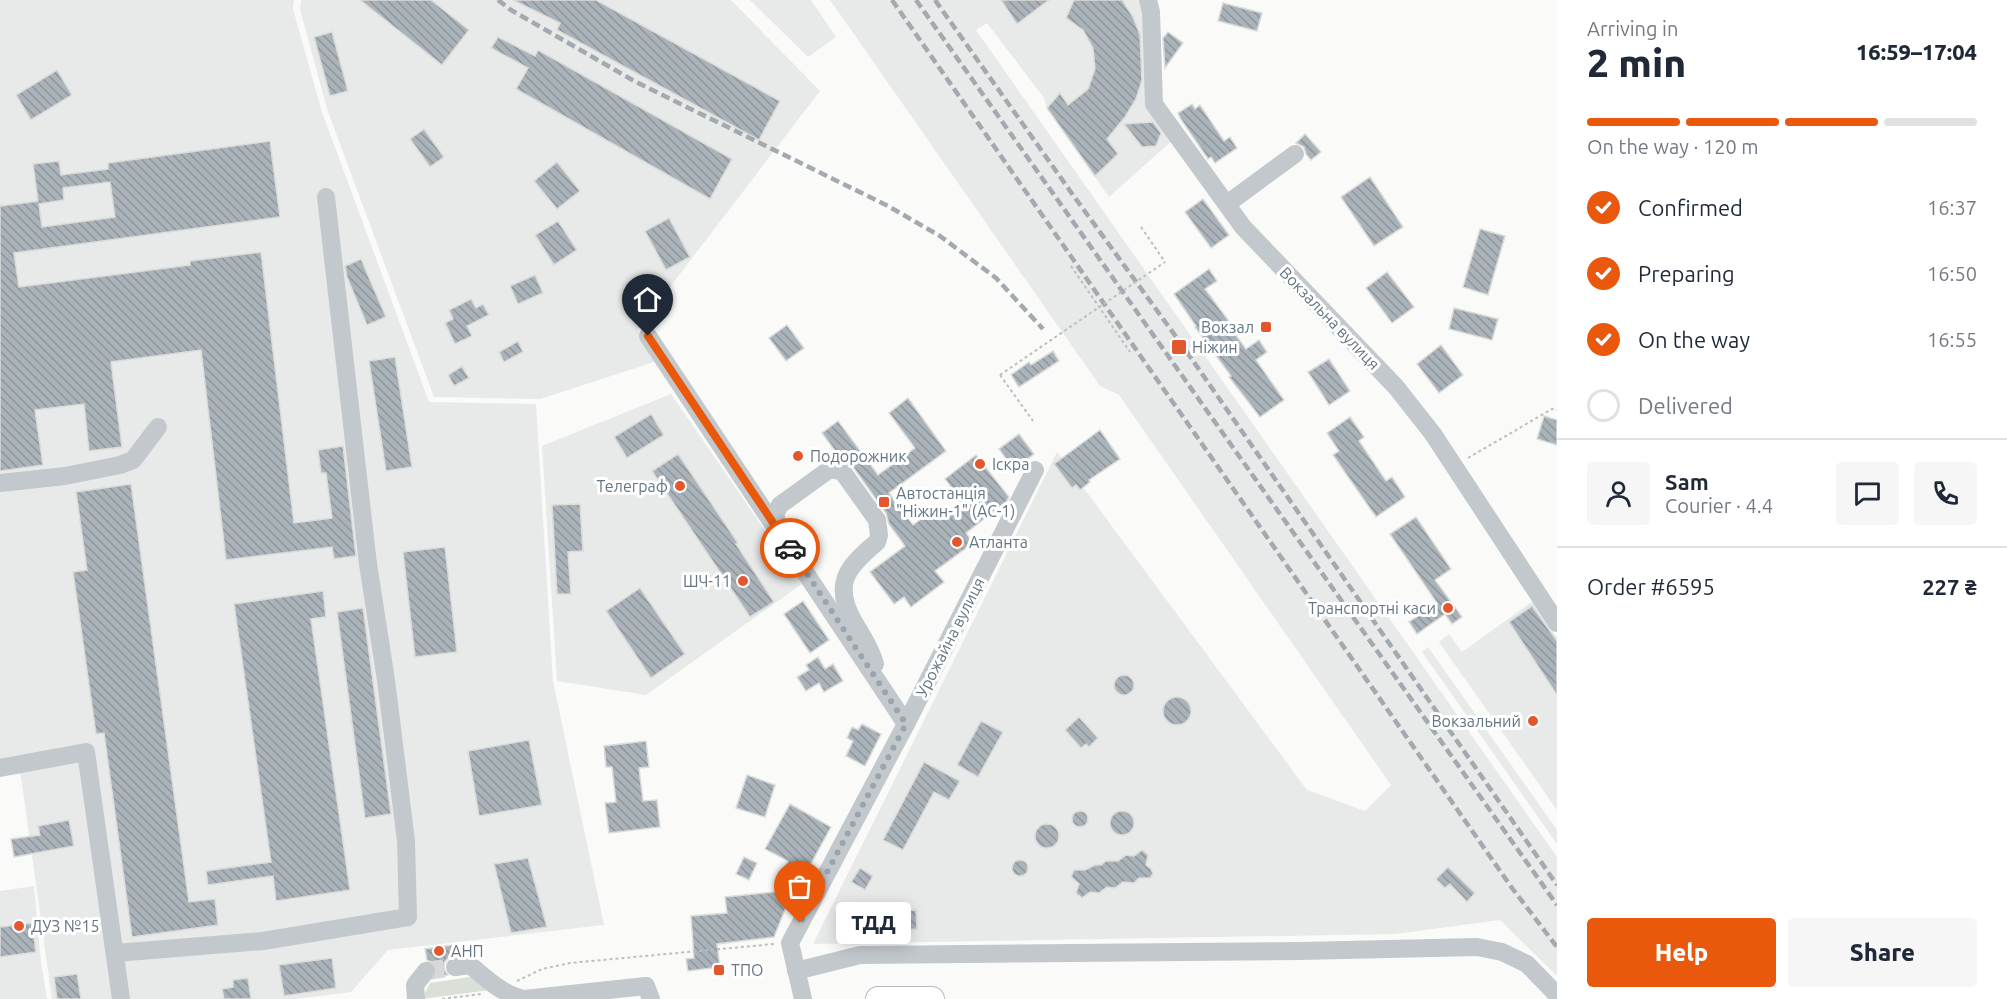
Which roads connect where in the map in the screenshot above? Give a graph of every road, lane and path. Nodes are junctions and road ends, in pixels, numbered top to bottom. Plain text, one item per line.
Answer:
1 (1148, 0) edge
2 (1295, 154) dead end
3 (326, 197) dead end
4 (1227, 204) junction
5 (1141, 227) dead end
6 (1071, 266) dead end
7 (1099, 307) junction
8 (648, 336) dead end
9 (1130, 352) dead end
10 (1557, 410) edge
11 (1033, 421) dead end
12 (158, 427) dead end
13 (1454, 466) junction
14 (1035, 470) dead end
15 (0, 483) edge
16 (781, 535) junction
17 (1557, 623) edge
18 (878, 681) junction
19 (906, 724) junction
20 (0, 768) edge
21 (790, 943) junction
22 (116, 953) junction
23 (455, 967) tunnel mouth
24 (426, 971) dead end
25 (796, 971) junction
26 (501, 989) junction
27 (1557, 994) edge
28 (899, 998) edge
29 (121, 999) edge
30 (416, 999) edge
31 (442, 999) edge
32 (651, 999) edge
33 (803, 999) edge
34 (878, 999) edge
35 (932, 999) edge

1 - 4 street, Вокзальна вулиця
2 - 4 street
3 - 22 street
4 - 13 street, Вокзальна вулиця
5 - 7 path, bridge
6 - 7 path
7 - 9 path
7 - 11 path, bridge
8 - 16 street
10 - 13 path
12 - 15 street
13 - 17 street, Вокзальна вулиця
14 - 19 street, Урожайна вулиця
16 - 18 street
16 - 18 street
18 - 19 street
19 - 21 street, Урожайна вулиця
20 - 22 street
21 - 25 street
21 - 26 path
22 - 29 street
23 - 26 street
24 - 30 street
25 - 27 street
25 - 33 street
26 - 31 path
26 - 32 street
28 - 34 main road
28 - 35 main road

